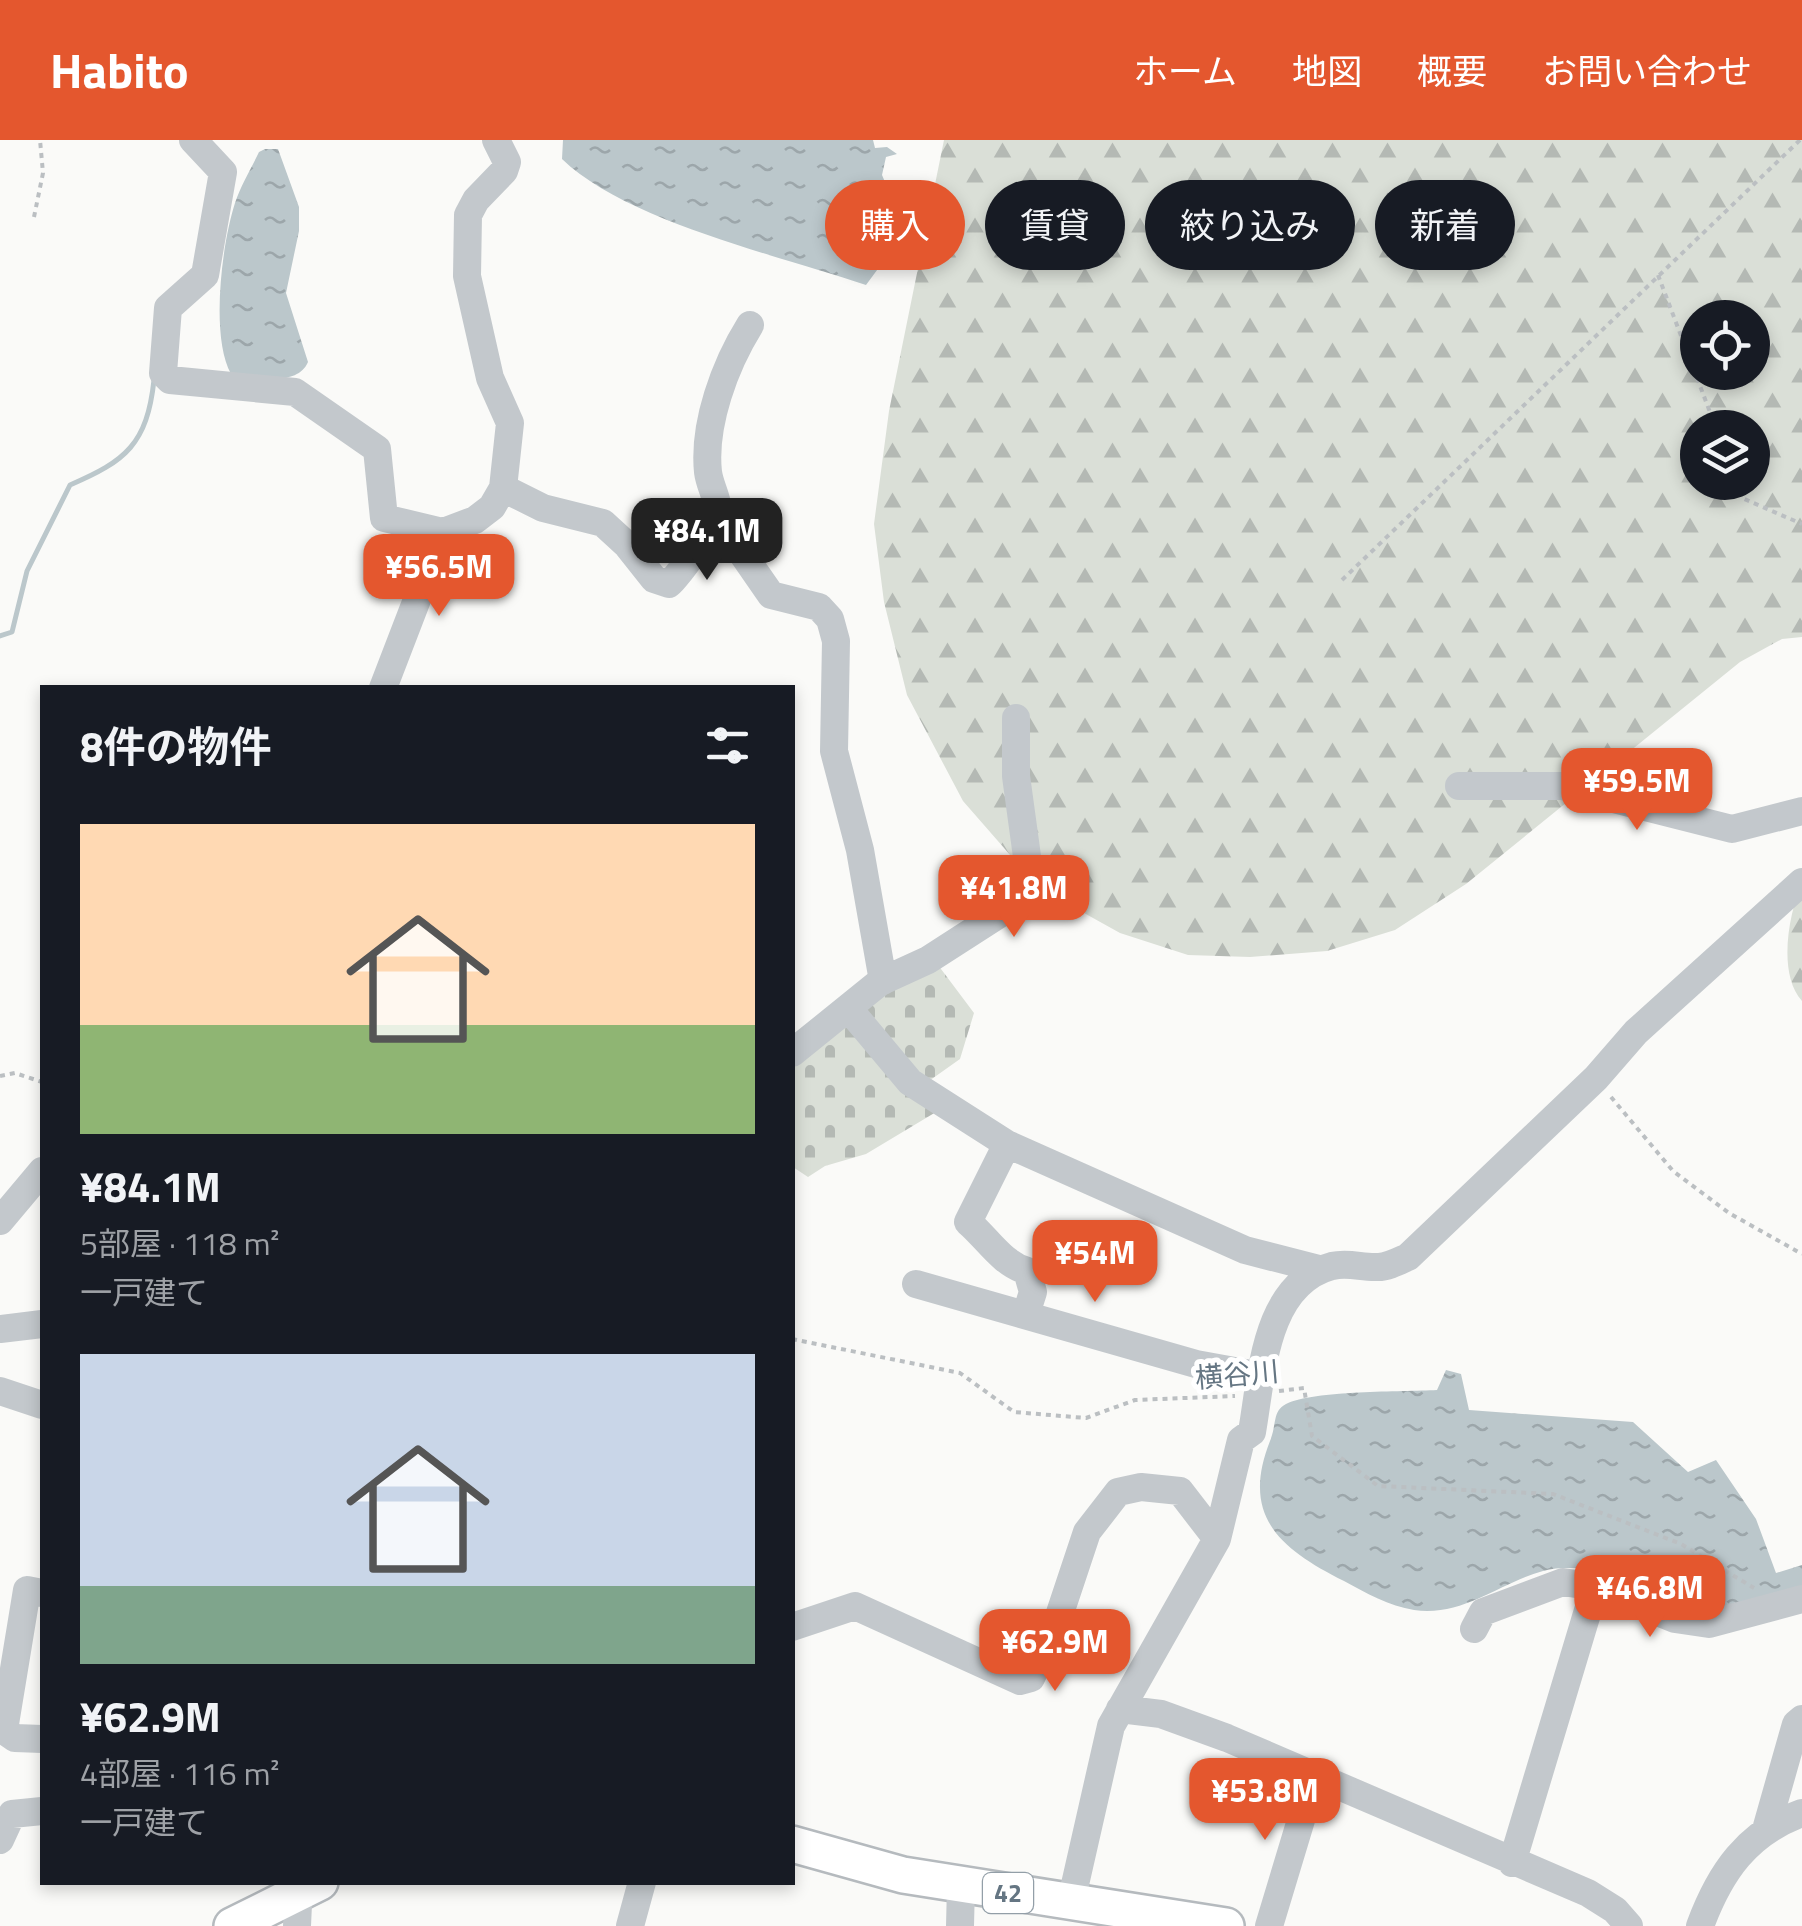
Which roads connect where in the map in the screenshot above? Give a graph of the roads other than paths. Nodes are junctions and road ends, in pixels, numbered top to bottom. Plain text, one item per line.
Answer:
1 (193, 140) edge
2 (496, 140) edge
3 (750, 325) dead end
4 (503, 488) junction
5 (714, 526) junction
6 (443, 532) junction
7 (384, 685) edge
8 (1016, 718) dead end
9 (1459, 786) dead end
10 (1802, 810) edge
11 (1802, 882) edge
12 (883, 981) junction
13 (848, 1008) junction
14 (795, 1051) edge
15 (1007, 1144) junction
16 (40, 1173) edge
17 (0, 1220) edge
18 (1319, 1269) junction
19 (916, 1284) dead end
20 (1026, 1314) junction
21 (40, 1324) edge
22 (0, 1330) edge
23 (1261, 1384) junction
24 (0, 1391) edge
25 (40, 1404) edge
26 (1218, 1539) junction
27 (1595, 1587) junction
28 (40, 1593) edge
29 (1802, 1598) edge
30 (11, 1622) edge
31 (795, 1625) edge
32 (1474, 1629) dead end
33 (1120, 1709) junction
34 (1802, 1720) edge
35 (2, 1729) edge
36 (40, 1739) edge
37 (1314, 1777) junction
38 (6, 1806) edge
39 (40, 1812) edge
40 (1802, 1813) edge
41 (1767, 1826) junction
42 (0, 1840) edge
43 (795, 1845) edge
44 (1512, 1862) junction
45 (641, 1885) edge
46 (961, 1885) junction
47 (303, 1896) edge
48 (1071, 1902) junction
49 (232, 1926) edge
50 (630, 1926) edge
51 (960, 1926) edge
52 (1226, 1926) edge
53 (1269, 1926) edge
54 (1629, 1926) edge
55 (1700, 1926) edge

1 - 6 street
2 - 4 street
3 - 5 street
4 - 5 street
4 - 6 street
5 - 12 street
6 - 7 street
8 - 12 street
9 - 10 street
11 - 18 street
12 - 13 street
13 - 14 street
13 - 15 street
15 - 18 street
15 - 20 street
16 - 17 street
18 - 23 street
19 - 20 street
20 - 23 street
21 - 22 street
23 - 26 street
24 - 25 street
26 - 31 street
26 - 33 street
27 - 29 street
27 - 32 street
27 - 44 street
28 - 30 street
30 - 35 street
33 - 37 street
33 - 48 street
34 - 41 street
35 - 36 street
37 - 44 street
37 - 53 street
38 - 39 street
38 - 42 street
40 - 41 street
41 - 55 street
43 - 46 main road, 42
44 - 54 street
45 - 50 street
46 - 48 main road, 42
46 - 51 street
47 - 49 main road
48 - 52 main road, 42

